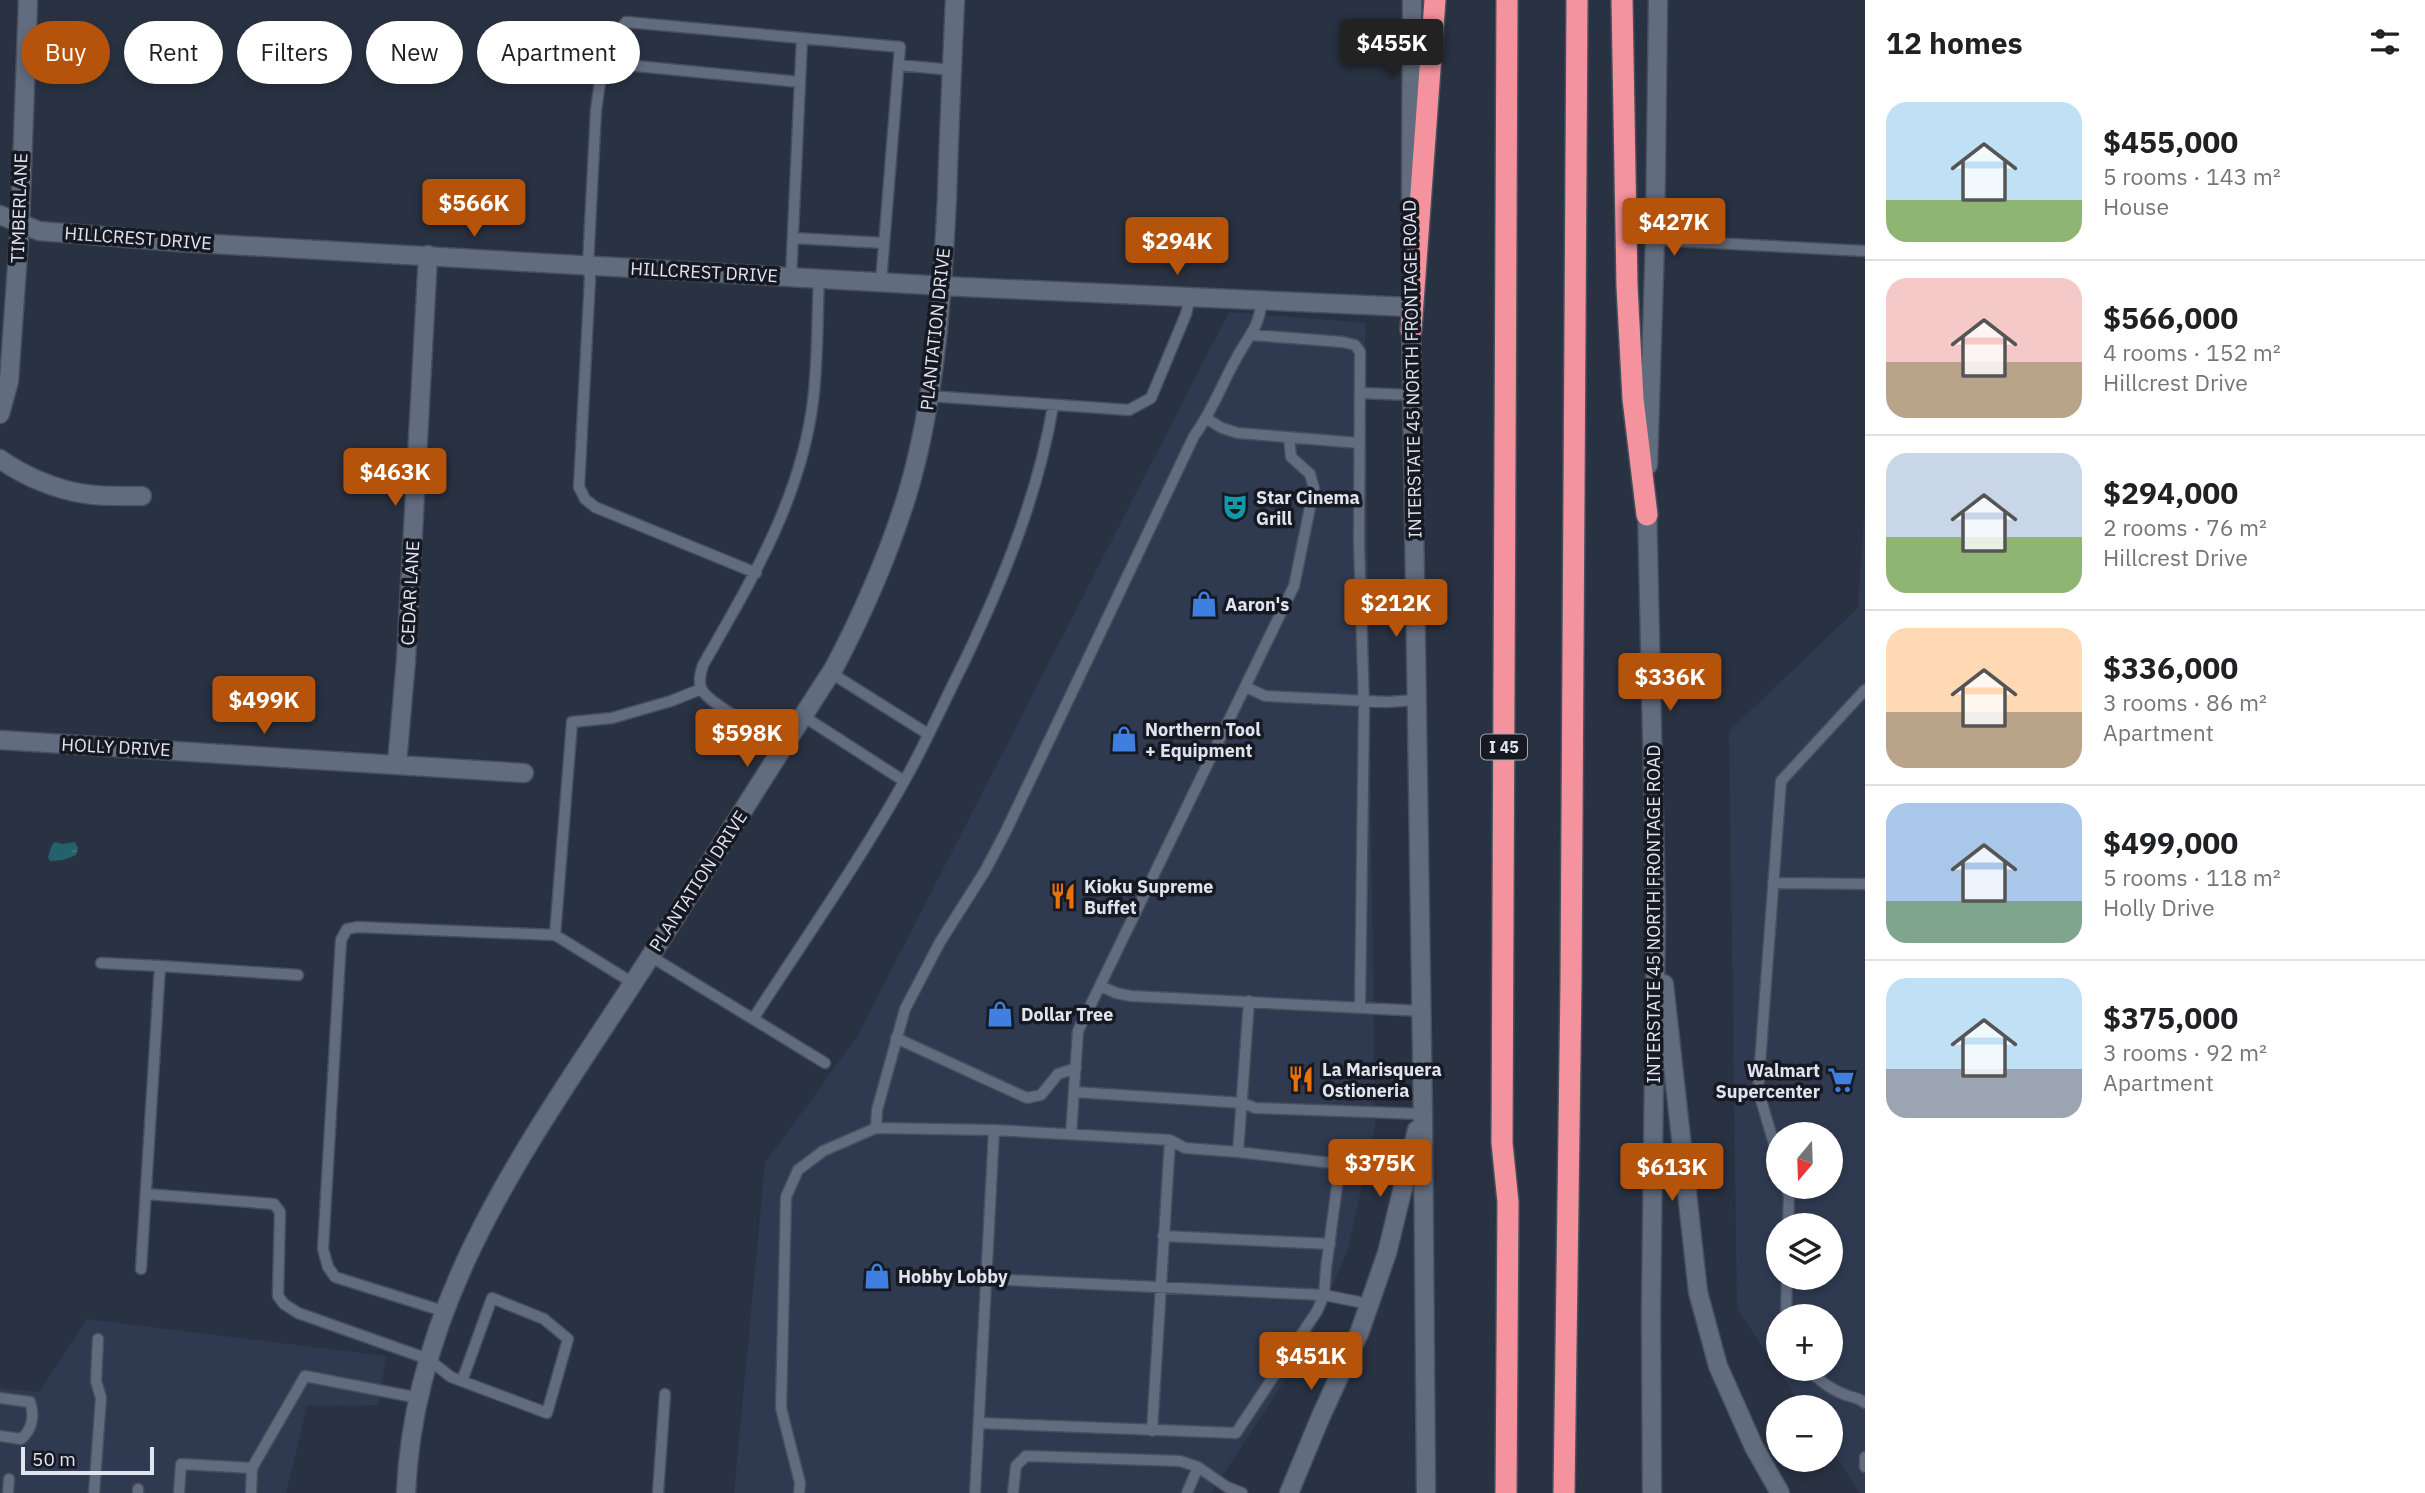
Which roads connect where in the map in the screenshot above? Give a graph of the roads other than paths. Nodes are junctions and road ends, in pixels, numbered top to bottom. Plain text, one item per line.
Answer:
1 (28, 0) edge
2 (955, 0) edge
3 (1412, 0) edge
4 (1435, 0) edge
5 (1507, 0) edge
6 (1577, 0) edge
7 (1622, 0) edge
8 (1658, 0) edge
9 (640, 23) edge
10 (802, 38) junction
11 (899, 65) junction
12 (640, 66) edge
13 (952, 70) junction
14 (800, 82) junction
15 (600, 84) edge
16 (0, 215) edge
17 (20, 224) junction
18 (793, 238) junction
19 (1655, 240) junction
20 (884, 243) junction
21 (1865, 251) edge
22 (428, 256) junction
23 (588, 265) junction
24 (791, 277) junction
25 (819, 279) junction
26 (881, 282) junction
27 (943, 286) junction
28 (1190, 297) junction
29 (1262, 301) junction
30 (1410, 307) junction
31 (1411, 330) junction
32 (1252, 335) junction
33 (1360, 393) junction
34 (1412, 395) junction
35 (929, 397) junction
36 (1054, 406) junction
37 (0, 414) edge
38 (1207, 419) junction
39 (1289, 438) junction
40 (1359, 443) junction
41 (0, 458) edge
42 (142, 496) dead end
43 (1647, 515) junction
44 (756, 573) junction
45 (831, 673) junction
46 (1246, 687) junction
47 (701, 689) junction
48 (1865, 690) edge
49 (1364, 701) junction
50 (1416, 701) junction
51 (803, 716) junction
52 (928, 734) junction
53 (0, 740) edge
54 (785, 745) junction
55 (397, 764) junction
56 (524, 773) dead end
57 (904, 781) junction
58 (1773, 883) junction
59 (1865, 884) edge
60 (1656, 913) junction
61 (555, 935) junction
62 (650, 956) junction
63 (101, 963) dead end
64 (160, 966) junction
65 (298, 975) dead end
66 (633, 983) junction
67 (1101, 986) junction
68 (1249, 1002) junction
69 (1360, 1007) junction
70 (1422, 1011) junction
71 (753, 1019) junction
72 (896, 1038) junction
73 (825, 1063) dead end
74 (1076, 1068) junction
75 (1074, 1092) junction
76 (1243, 1103) junction
77 (1423, 1116) junction
78 (1768, 1122) edge
79 (876, 1128) junction
80 (994, 1130) junction
81 (1071, 1134) junction
82 (1170, 1140) junction
83 (1238, 1152) junction
84 (146, 1194) junction
85 (1163, 1236) junction
86 (1330, 1244) junction
87 (141, 1269) dead end
88 (986, 1279) junction
89 (1159, 1286) junction
90 (1324, 1295) junction
91 (1369, 1304) junction
92 (443, 1311) junction
93 (99, 1339) dead end
94 (428, 1359) junction
95 (461, 1381) junction
96 (1824, 1381) edge
97 (665, 1394) dead end
98 (0, 1398) edge
99 (419, 1398) junction
100 (1865, 1403) edge
101 (979, 1423) junction
102 (1152, 1431) junction
103 (0, 1436) edge
104 (1865, 1457) edge
105 (1198, 1467) junction
106 (1865, 1467) edge
107 (252, 1468) junction
108 (9, 1479) dead end
109 (8, 1493) edge
110 (94, 1493) edge
111 (179, 1493) edge
112 (251, 1493) edge
113 (407, 1493) edge
114 (658, 1493) edge
115 (799, 1493) edge
116 (975, 1493) edge
117 (1013, 1493) edge
118 (1187, 1493) edge
119 (1242, 1493) edge
120 (1289, 1493) edge
121 (1426, 1493) edge
122 (1506, 1493) edge
123 (1564, 1493) edge
124 (1652, 1493) edge
125 (1780, 1493) edge

1 - 17 street, TIMBERLANE
2 - 13 street, PLANTATION DRIVE
3 - 30 street, INTERSTATE 45 NORTH FRONTAGE ROAD
4 - 31 highway
5 - 122 highway, I 45
6 - 123 highway
7 - 43 highway
8 - 19 street, INTERSTATE 45 NORTH FRONTAGE ROAD
9 - 10 lane
10 - 11 lane
10 - 14 lane
11 - 13 lane
11 - 20 lane
12 - 14 lane
13 - 27 street, PLANTATION DRIVE
14 - 18 lane
15 - 23 lane
16 - 17 street, HILLCREST DRIVE
17 - 22 street, HILLCREST DRIVE
17 - 37 street, TIMBERLANE
18 - 20 lane
18 - 24 lane
19 - 21 lane
19 - 43 street, INTERSTATE 45 NORTH FRONTAGE ROAD
20 - 26 lane
22 - 23 street, HILLCREST DRIVE
22 - 55 street, CEDAR LANE
23 - 24 street, HILLCREST DRIVE
23 - 44 lane
24 - 25 street, HILLCREST DRIVE
25 - 26 street, HILLCREST DRIVE
25 - 44 lane
26 - 27 street, HILLCREST DRIVE
27 - 28 street, HILLCREST DRIVE
27 - 35 street, PLANTATION DRIVE
28 - 29 street, HILLCREST DRIVE
28 - 36 lane
29 - 30 street, HILLCREST DRIVE
29 - 32 lane
30 - 31 street, INTERSTATE 45 NORTH FRONTAGE ROAD
31 - 34 street, INTERSTATE 45 NORTH FRONTAGE ROAD
32 - 33 lane
32 - 38 lane
33 - 34 lane
33 - 40 lane
34 - 50 street, INTERSTATE 45 NORTH FRONTAGE ROAD
35 - 36 lane
35 - 45 street, PLANTATION DRIVE
36 - 52 lane
38 - 39 lane
38 - 72 lane
39 - 40 lane
39 - 46 lane
40 - 49 lane
41 - 42 street
43 - 60 street, INTERSTATE 45 NORTH FRONTAGE ROAD
44 - 47 lane
45 - 51 street, PLANTATION DRIVE
45 - 52 lane
46 - 49 lane
46 - 67 lane
47 - 54 lane
47 - 61 lane
48 - 58 lane
49 - 50 lane
49 - 69 lane
50 - 70 street, INTERSTATE 45 NORTH FRONTAGE ROAD
51 - 54 street, PLANTATION DRIVE
51 - 57 lane
52 - 57 lane
53 - 55 street, HOLLY DRIVE
54 - 62 street, PLANTATION DRIVE
55 - 56 street, HOLLY DRIVE
57 - 71 lane
58 - 59 lane
58 - 78 lane
60 - 124 street, INTERSTATE 45 NORTH FRONTAGE ROAD
60 - 125 street
61 - 66 lane
61 - 92 lane
62 - 66 street, PLANTATION DRIVE
62 - 71 lane
63 - 64 lane
64 - 65 lane
64 - 84 lane
66 - 92 street, PLANTATION DRIVE
67 - 68 lane
67 - 74 lane
68 - 69 lane
68 - 76 lane
69 - 70 lane
70 - 77 street, INTERSTATE 45 NORTH FRONTAGE ROAD
71 - 73 lane
72 - 74 lane
72 - 79 lane
74 - 75 lane
75 - 76 lane
75 - 81 lane
76 - 77 lane
76 - 83 lane
77 - 91 street
77 - 121 street, INTERSTATE 45 NORTH FRONTAGE ROAD
79 - 80 lane
79 - 115 lane
80 - 81 lane
80 - 88 lane
81 - 82 lane
82 - 83 lane
82 - 85 lane
83 - 86 lane
84 - 87 lane
84 - 94 lane
85 - 86 lane
85 - 89 lane
86 - 90 lane
88 - 89 lane
88 - 101 lane
89 - 90 lane
89 - 102 lane
90 - 91 lane
90 - 102 lane
91 - 120 street
92 - 94 street, PLANTATION DRIVE
93 - 110 lane
94 - 95 lane
94 - 99 street, PLANTATION DRIVE
95 - 95 lane
96 - 100 lane
97 - 114 lane
98 - 103 lane
99 - 107 lane
99 - 113 street, PLANTATION DRIVE
101 - 102 lane
101 - 116 lane
104 - 106 lane
105 - 117 lane
105 - 118 lane
105 - 119 lane
107 - 111 lane
107 - 112 lane
108 - 109 lane

